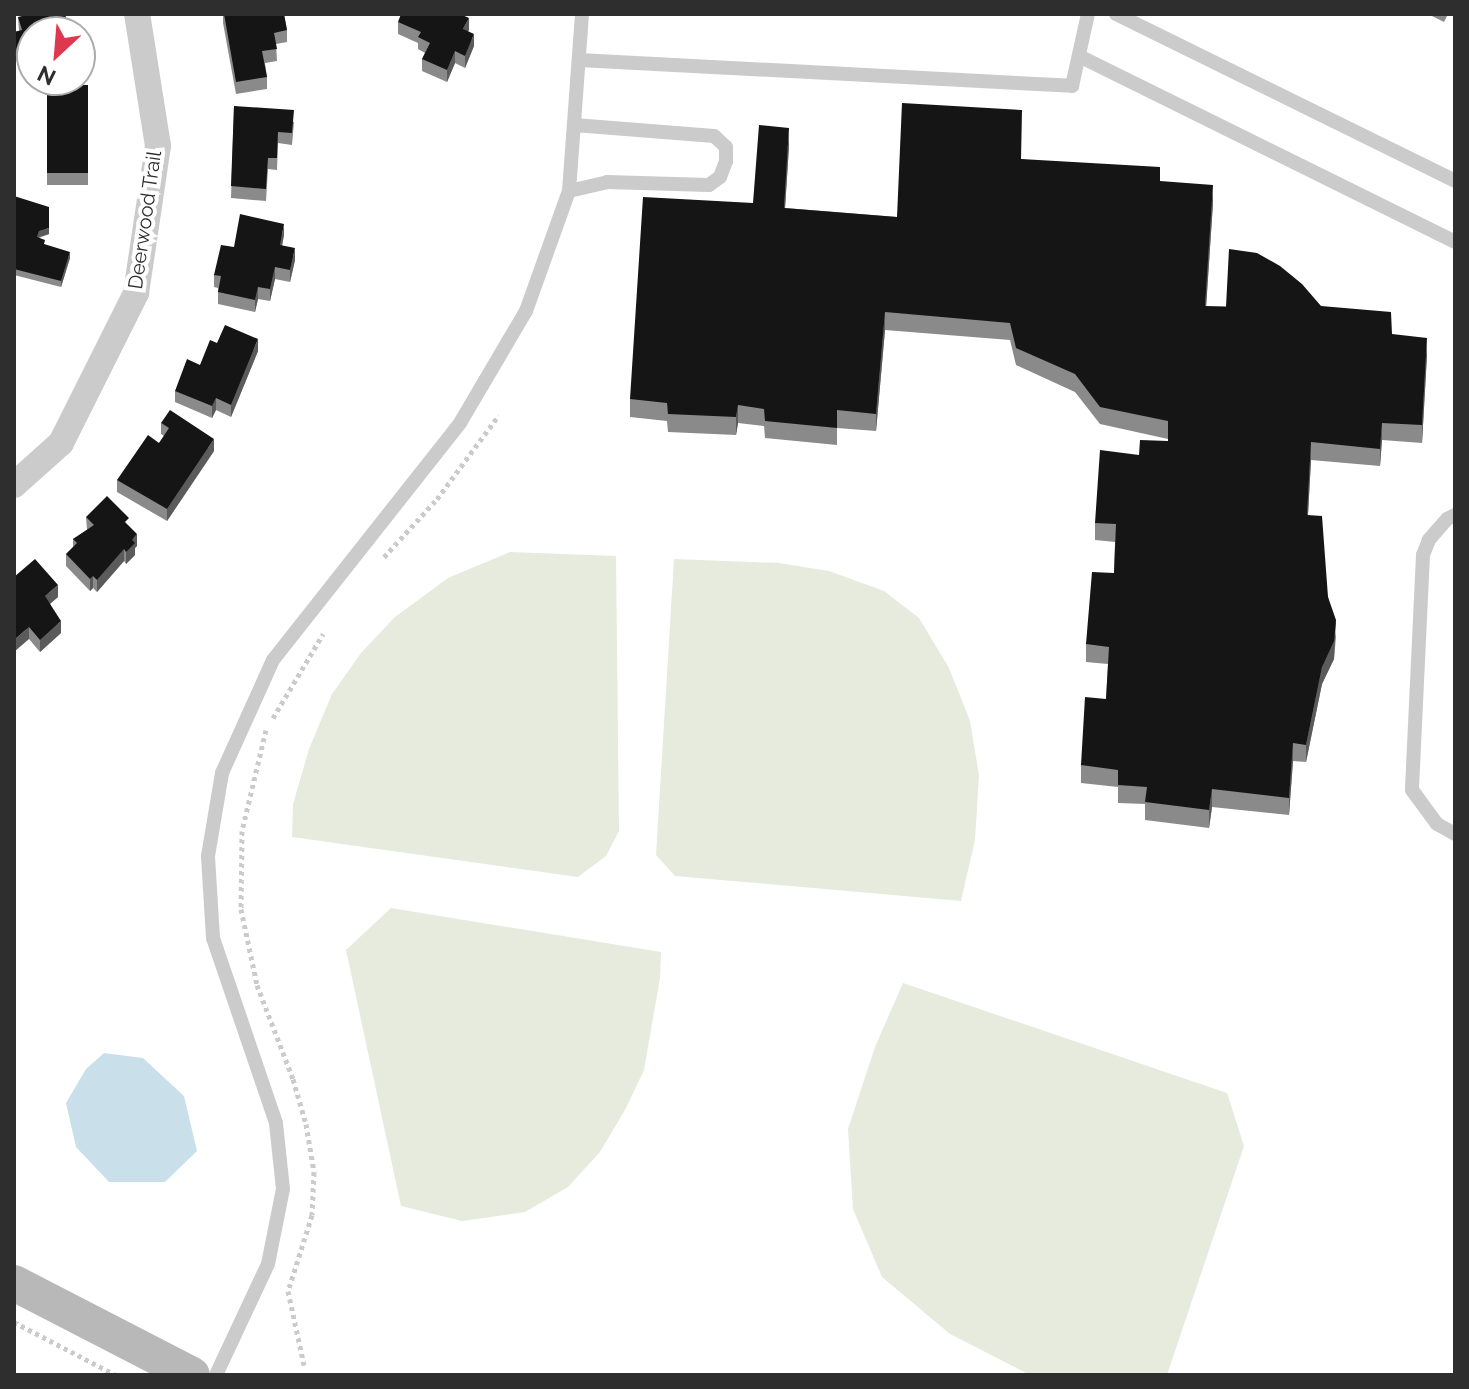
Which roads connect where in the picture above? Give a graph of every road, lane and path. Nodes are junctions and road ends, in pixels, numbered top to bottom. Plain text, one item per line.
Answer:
1 (137, 14) edge
2 (582, 14) edge
3 (1088, 14) edge
4 (1116, 14) edge
5 (1079, 56) junction
6 (579, 60) junction
7 (574, 125) junction
8 (1455, 181) edge
9 (569, 191) junction
10 (1455, 242) edge
11 (499, 415) dead end
12 (14, 485) edge
13 (1455, 515) edge
14 (376, 567) dead end
15 (325, 631) dead end
16 (1455, 834) edge
17 (14, 1283) edge
18 (14, 1322) edge
19 (304, 1365) dead end
20 (116, 1375) edge
21 (192, 1375) edge
22 (216, 1375) edge

1 - 12 street, Deerwood Trail
2 - 6 lane
3 - 5 lane
4 - 8 lane
5 - 6 lane
5 - 10 lane
6 - 7 lane
7 - 9 lane
7 - 9 lane
9 - 22 lane
11 - 14 path
13 - 16 lane
15 - 19 path
17 - 21 street
18 - 20 path

